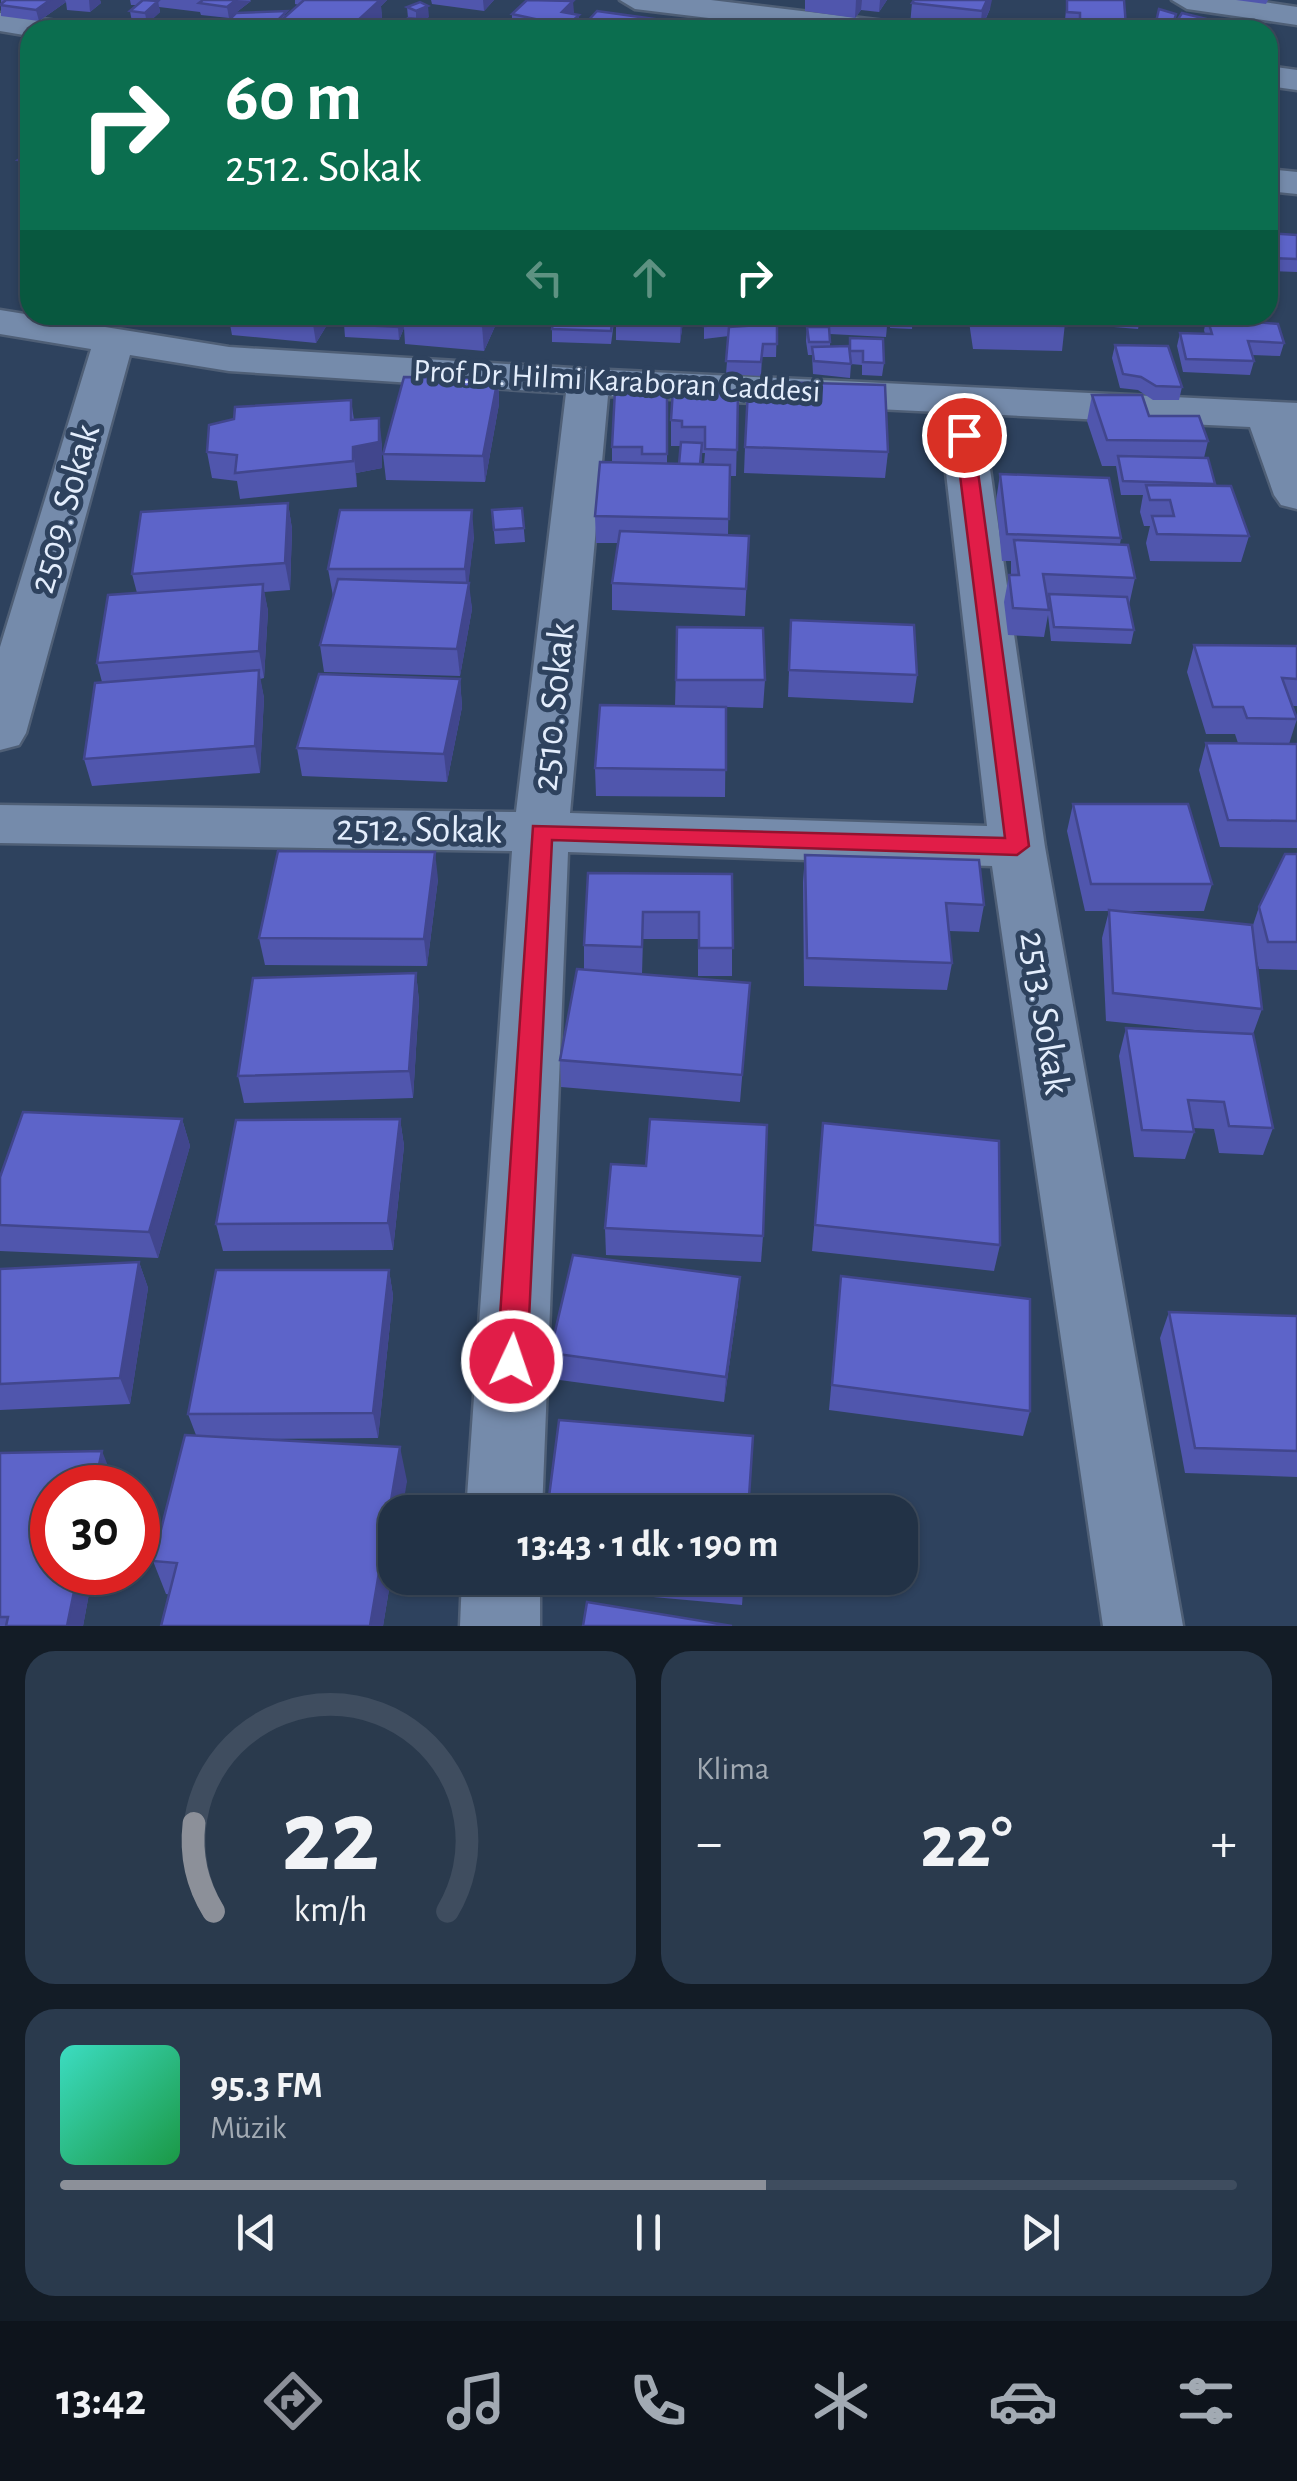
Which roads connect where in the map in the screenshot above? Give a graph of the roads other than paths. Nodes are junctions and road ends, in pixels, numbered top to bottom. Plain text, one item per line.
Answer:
1 (635, 0) edge
2 (1187, 0) edge
3 (1297, 16) edge
4 (740, 20) edge
5 (0, 322) edge
6 (113, 342) junction
7 (588, 382) junction
8 (959, 398) junction
9 (1282, 416) edge
10 (1297, 495) edge
11 (0, 733) edge
12 (0, 824) edge
13 (541, 832) junction
14 (1017, 846) junction
15 (505, 1495) edge
16 (501, 1595) edge
17 (500, 1626) edge
18 (1143, 1626) edge

1 - 4 street
2 - 3 street
5 - 6 street, Prof.Dr. Hilmi Karaboran Caddesi
6 - 7 street, Prof.Dr. Hilmi Karaboran Caddesi
6 - 11 street, 2509. Sokak
7 - 8 street, Prof.Dr. Hilmi Karaboran Caddesi
7 - 13 street, 2510. Sokak
8 - 9 street, Prof.Dr. Hilmi Karaboran Caddesi
8 - 14 street, 2513. Sokak
9 - 10 street
12 - 13 street, 2512. Sokak
13 - 14 street, 2512. Sokak
13 - 15 street, 2510. Sokak
14 - 18 street, 2513. Sokak
16 - 17 street

